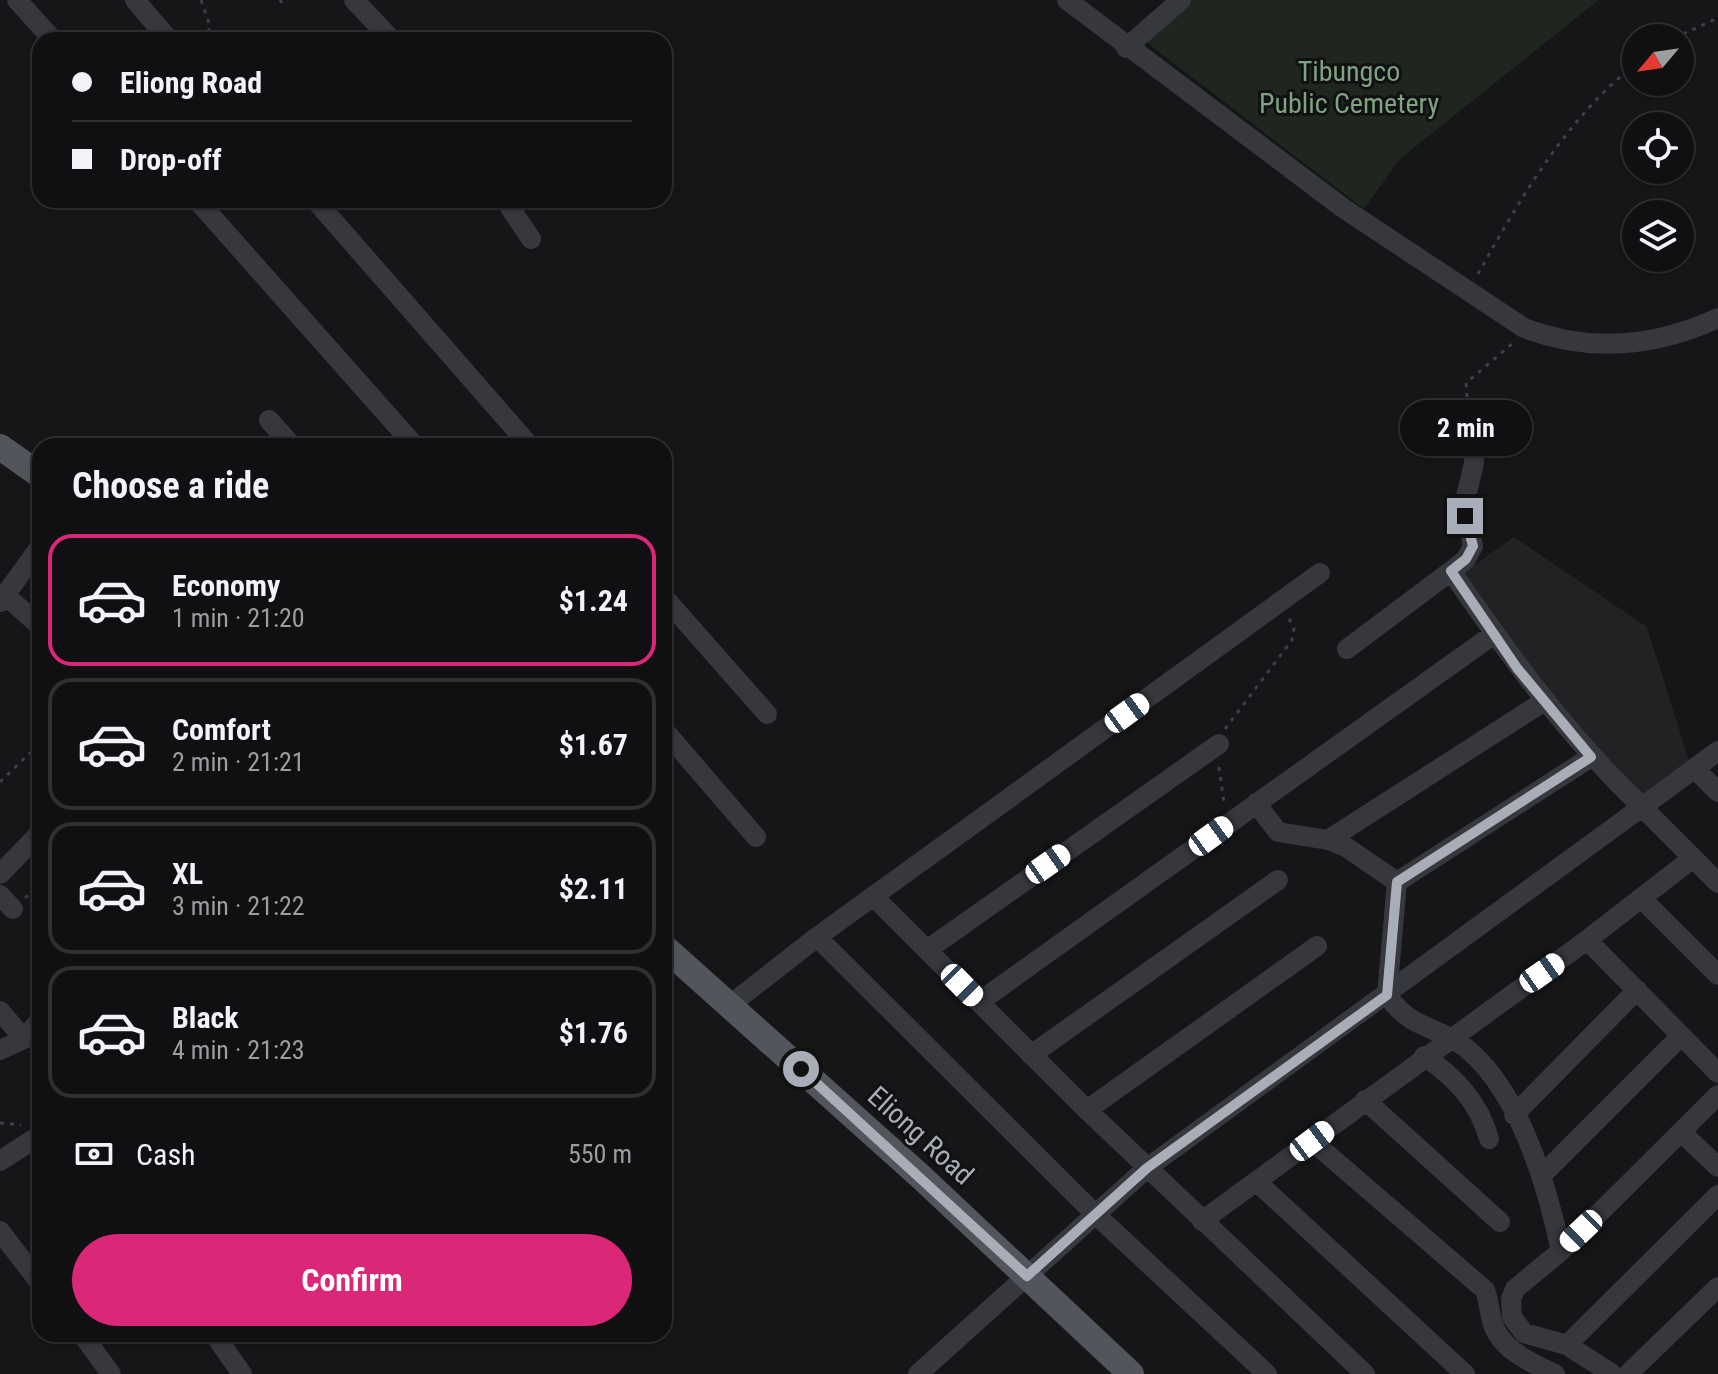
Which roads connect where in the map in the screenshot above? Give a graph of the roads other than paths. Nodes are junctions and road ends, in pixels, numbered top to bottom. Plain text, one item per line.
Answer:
1 (17, 0) edge
2 (135, 0) edge
3 (354, 0) edge
4 (1067, 0) edge
5 (1181, 0) edge
6 (46, 32) edge
7 (162, 32) edge
8 (384, 32) edge
9 (1126, 48) junction
10 (204, 208) edge
11 (322, 208) edge
12 (510, 208) edge
13 (531, 239) dead end
14 (1718, 318) edge
15 (1472, 412) road end
16 (269, 420) dead end
17 (285, 438) edge
18 (408, 438) edge
19 (523, 438) edge
20 (0, 447) edge
21 (32, 469) edge
22 (32, 558) edge
23 (1451, 571) junction
24 (1320, 573) dead end
25 (3, 598) edge
26 (672, 606) edge
27 (32, 620) edge
28 (1494, 634) junction
29 (1347, 649) dead end
30 (1543, 702) junction
31 (767, 714) dead end
32 (672, 739) edge
33 (1219, 744) road end
34 (1718, 751) edge
35 (1591, 757) junction
36 (1694, 768) junction
37 (1718, 792) edge
38 (1256, 803) junction
39 (1642, 807) junction
40 (756, 837) dead end
41 (1328, 840) junction
42 (32, 841) edge
43 (1693, 858) junction
44 (0, 874) edge
45 (1278, 880) dead end
46 (1397, 882) junction
47 (1718, 883) edge
48 (874, 897) junction
49 (1642, 899) junction
50 (817, 937) junction
51 (1587, 940) junction
52 (1317, 946) dead end
53 (927, 950) junction
54 (672, 954) edge
55 (1718, 975) edge
56 (1637, 990) junction
57 (1387, 995) junction
58 (979, 1002) junction
59 (730, 1005) junction
60 (0, 1011) edge
61 (32, 1030) edge
62 (1681, 1036) junction
63 (1450, 1038) junction
64 (24, 1039) junction
65 (0, 1050) edge
66 (1031, 1055) junction
67 (1424, 1056) junction
68 (1718, 1073) edge
69 (1718, 1095) edge
70 (1365, 1100) junction
71 (1087, 1110) junction
72 (1514, 1115) junction
73 (1681, 1132) junction
74 (1489, 1139) dead end
75 (32, 1140) edge
76 (1312, 1141) junction
77 (0, 1161) edge
78 (1718, 1167) edge
79 (1147, 1168) junction
80 (1542, 1175) junction
81 (1257, 1182) junction
82 (1718, 1195) edge
83 (1095, 1214) junction
84 (1202, 1221) junction
85 (1500, 1222) dead end
86 (0, 1231) edge
87 (1561, 1251) junction
88 (32, 1273) edge
89 (1027, 1276) junction
90 (1718, 1287) edge
91 (88, 1342) edge
92 (220, 1342) edge
93 (1567, 1345) junction
94 (111, 1374) edge
95 (242, 1374) edge
96 (918, 1374) edge
97 (1131, 1374) edge
98 (1267, 1374) edge
99 (1365, 1374) edge
100 (1465, 1374) edge
101 (1555, 1374) edge
102 (1612, 1374) edge
103 (1628, 1374) edge

1 - 6 street
2 - 7 street
3 - 8 street
4 - 9 street
5 - 9 street
9 - 14 street
10 - 18 street
11 - 19 street
12 - 13 street
15 - 23 street
16 - 17 street
20 - 21 main road
22 - 25 street
23 - 28 street
23 - 29 street
24 - 48 street
25 - 27 street
26 - 31 street
28 - 30 street
28 - 38 street
30 - 35 street
30 - 41 street
32 - 40 street
33 - 53 street
34 - 36 street
35 - 39 street
35 - 46 street
36 - 37 street
36 - 39 street
38 - 41 street
38 - 58 street
39 - 43 street
39 - 57 street
41 - 46 street
42 - 44 street
43 - 47 street
43 - 49 street
45 - 66 street
46 - 57 street
48 - 50 street
48 - 53 street
49 - 51 street
49 - 55 street
50 - 59 street
50 - 83 street
51 - 56 street
51 - 63 street
52 - 71 street
53 - 58 street
54 - 59 main road, Eliong Road
56 - 62 street
56 - 72 street
57 - 63 street
57 - 79 street
58 - 66 street
59 - 89 main road, Eliong Road
60 - 64 street
61 - 64 street
62 - 68 street
62 - 80 street
63 - 67 street
63 - 72 street
64 - 65 street
66 - 71 street
67 - 70 street
67 - 74 street
69 - 73 street
70 - 76 street
70 - 85 street
71 - 79 street
72 - 80 street
73 - 78 street
73 - 87 street
75 - 77 street
76 - 81 street
76 - 101 street
79 - 83 street
79 - 84 street
80 - 87 street
81 - 84 street
81 - 100 street
82 - 93 street
83 - 89 street
83 - 98 street
84 - 99 street
86 - 88 street
87 - 93 street
89 - 96 street
89 - 97 main road, Eliong Road
90 - 103 street
91 - 94 street
92 - 95 street
93 - 102 street

